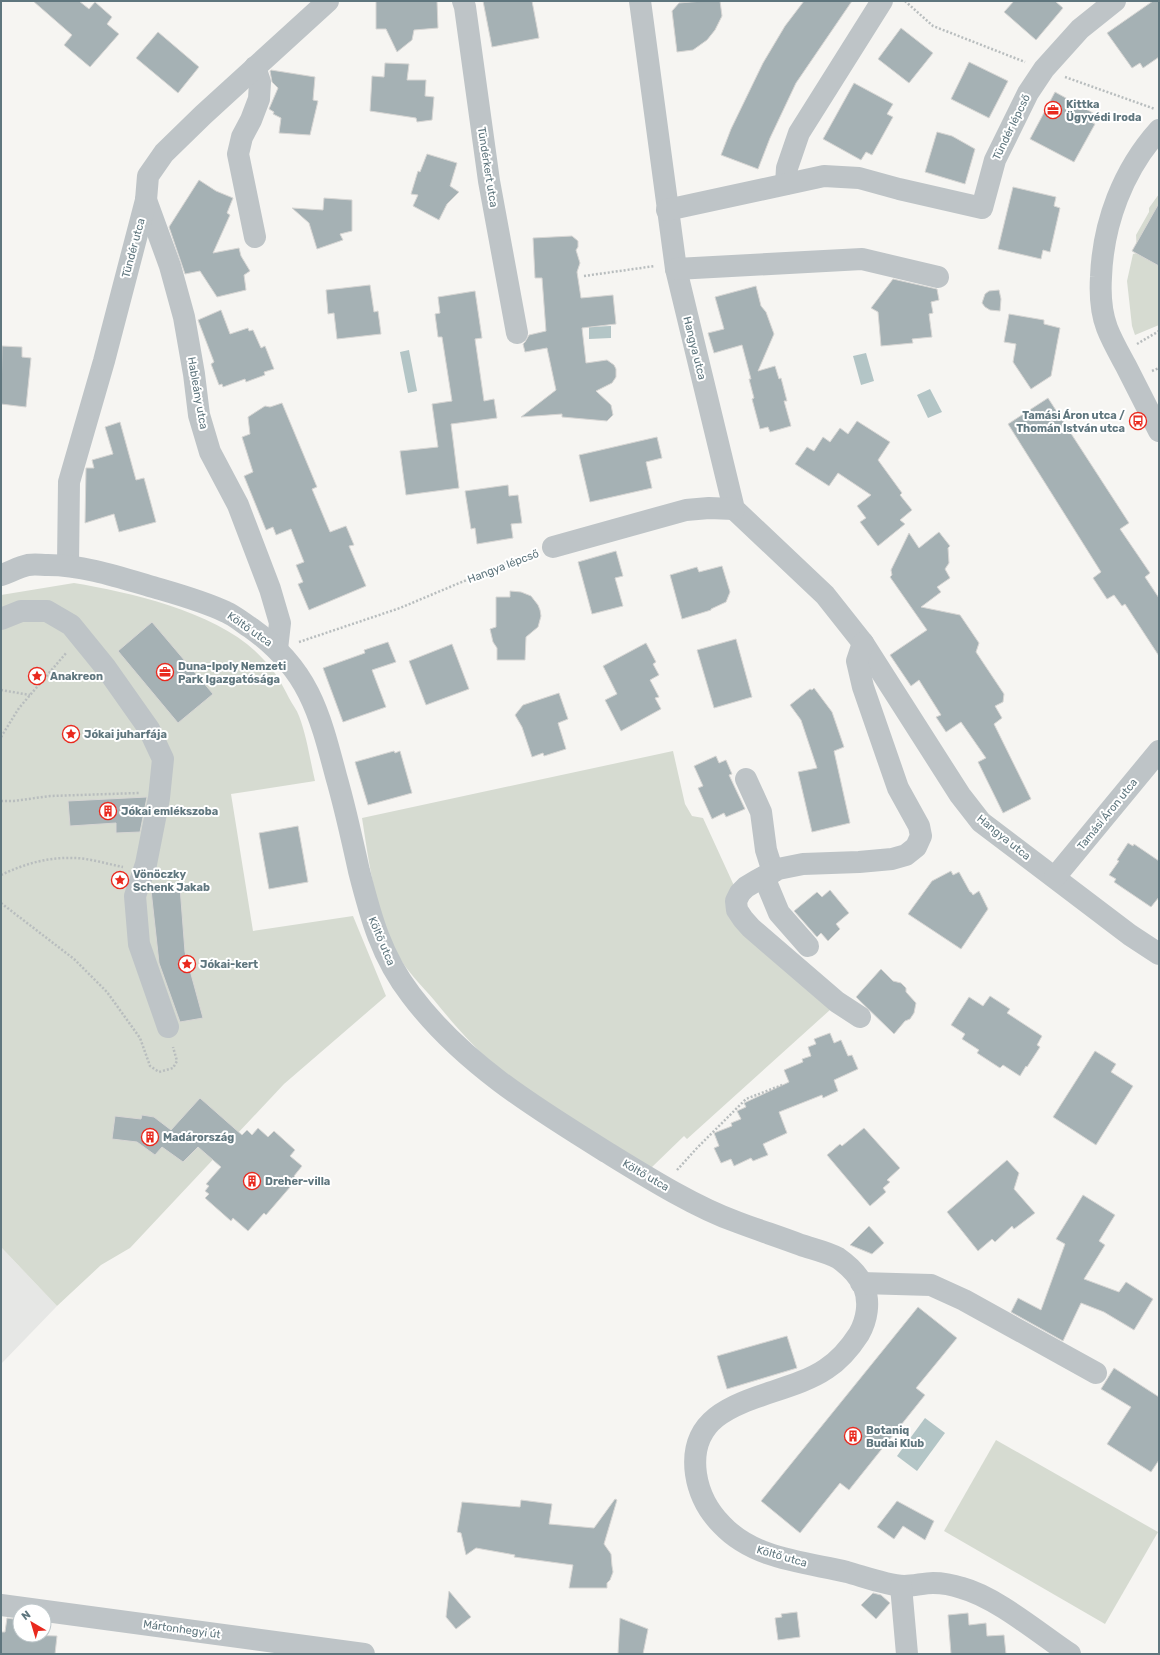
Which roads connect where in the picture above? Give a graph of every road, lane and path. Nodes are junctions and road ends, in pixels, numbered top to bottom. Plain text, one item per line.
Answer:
1 (328, 1) edge
2 (463, 1) edge
3 (640, 1) edge
4 (882, 1) edge
5 (1115, 1) edge
6 (255, 67) junction
7 (1159, 130) edge
8 (786, 184) junction
9 (146, 200) junction
10 (668, 210) junction
11 (255, 237) dead end
12 (676, 266) junction
13 (584, 276) dead end
14 (938, 277) dead end
15 (517, 333) dead end
16 (1159, 431) edge
17 (734, 509) junction
18 (553, 547) joint
19 (68, 565) junction
20 (1, 575) edge
21 (1, 619) edge
22 (80, 637) junction
23 (863, 643) junction
24 (277, 649) junction
25 (1, 690) edge
26 (30, 695) junction
27 (1, 737) edge
28 (1159, 751) edge
29 (746, 779) dead end
30 (159, 792) junction
31 (1, 801) edge
32 (144, 871) junction
33 (1, 875) edge
34 (764, 877) junction
35 (1055, 877) junction
36 (1, 903) edge
37 (808, 946) dead end
38 (1159, 954) edge
39 (860, 1017) dead end
40 (168, 1027) joint
41 (782, 1085) dead end
42 (663, 1185) junction
43 (861, 1283) junction
44 (1096, 1373) dead end
45 (901, 1586) junction
46 (1, 1605) edge
47 (364, 1654) edge
48 (907, 1654) edge
49 (1070, 1654) edge

1 - 6 street, Tündér utca
2 - 15 street, Tündérkert utca
3 - 10 street, Hangya utca
4 - 8 street
5 - 8 street, Tündér lépcső
6 - 9 street, Tündér utca
6 - 11 street
7 - 16 street
8 - 10 street, Tündér lépcső
9 - 19 street, Tündér utca
9 - 24 street, Hableány utca
10 - 12 street, Hangya utca
12 - 13 path
12 - 14 street
12 - 17 street, Hangya utca
17 - 18 street, Hangya lépcső
17 - 23 street, Hangya utca
18 - 24 path, Hangya lépcső
19 - 20 street, Költő utca
19 - 24 street, Költő utca
21 - 22 street
22 - 26 path
22 - 30 street
23 - 34 street
23 - 35 street, Hangya utca
24 - 42 street, Költő utca
25 - 26 path
26 - 27 path
28 - 35 street, Tamási Áron utca
29 - 34 street
30 - 31 path
30 - 32 street
32 - 33 path
32 - 40 street
34 - 37 street
34 - 39 street
35 - 38 street, Hangya utca
36 - 40 path
41 - 42 path
42 - 43 street, Költő utca
43 - 44 street
43 - 45 street, Költő utca
45 - 48 street
45 - 49 street, Költő utca
46 - 47 street, Mártonhegyi út

